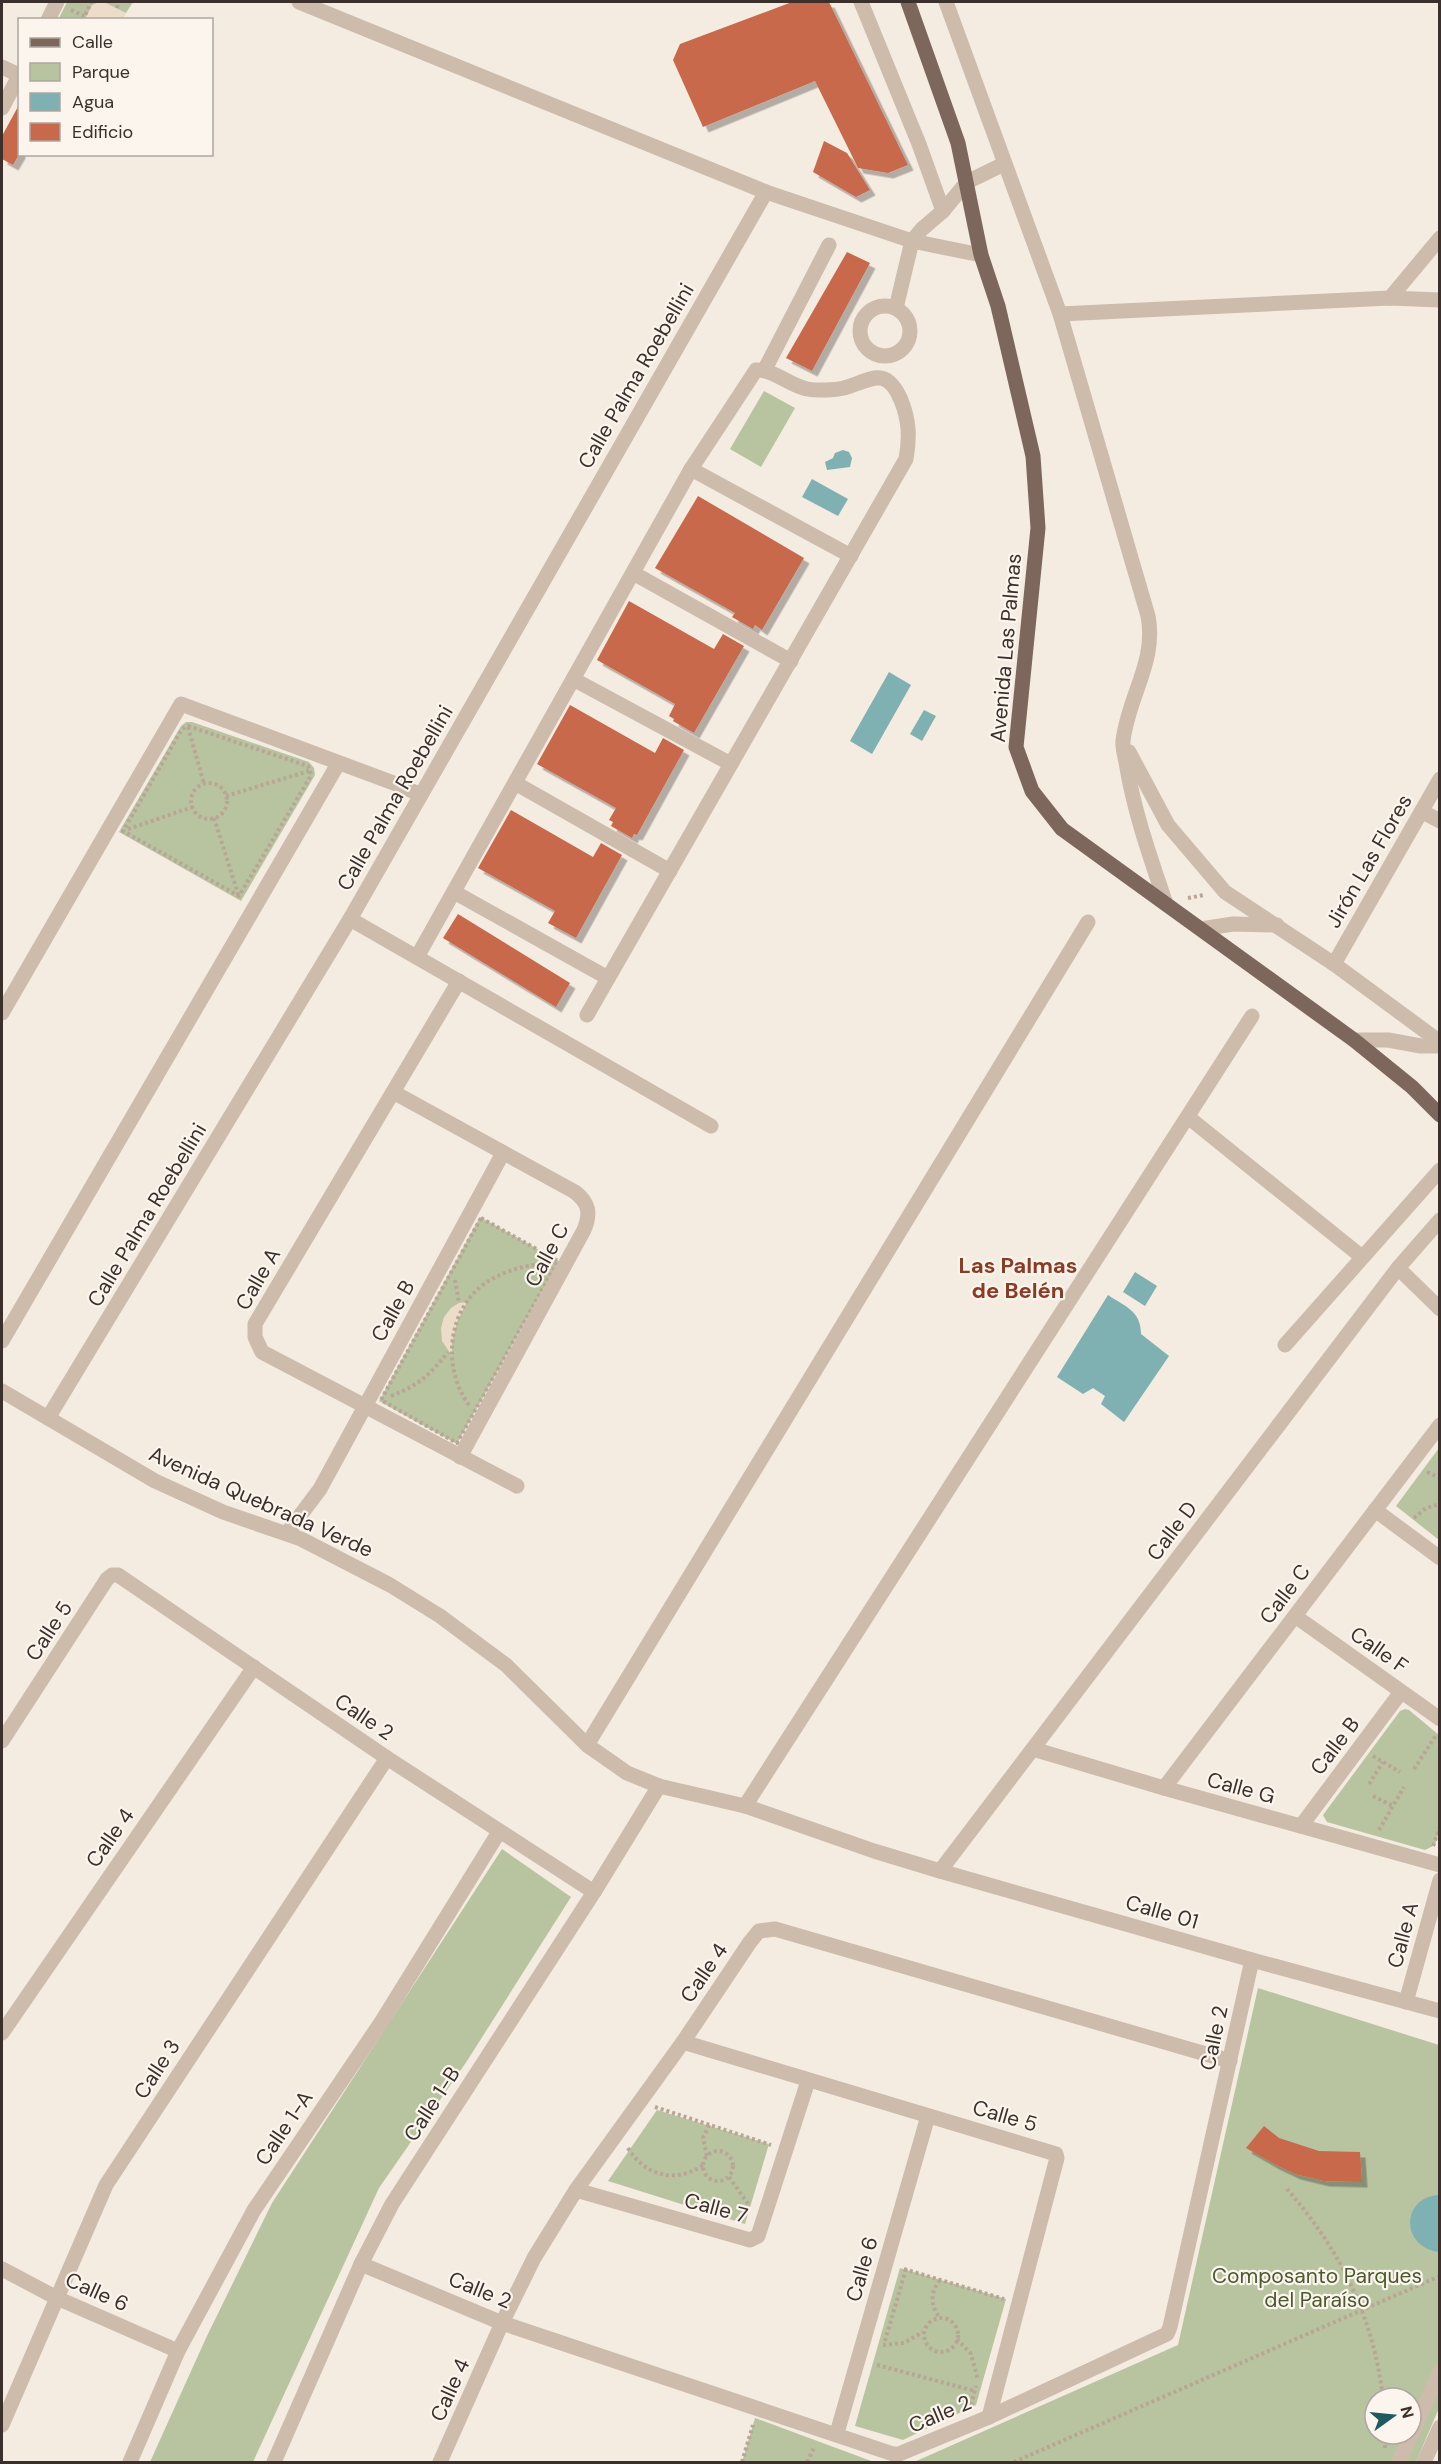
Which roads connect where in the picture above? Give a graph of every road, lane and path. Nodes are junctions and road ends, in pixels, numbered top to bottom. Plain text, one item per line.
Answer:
1 (57, 2) edge
2 (91, 2) edge
3 (118, 2) edge
4 (299, 2) edge
5 (861, 2) edge
6 (908, 2) edge
7 (946, 2) edge
8 (117, 8) dead end
9 (49, 18) edge
10 (84, 18) edge
11 (2, 66) edge
12 (18, 74) edge
13 (18, 77) edge
14 (2, 108) edge
15 (1004, 164) junction
16 (967, 182) junction
17 (766, 192) junction
18 (943, 210) junction
19 (1440, 238) edge
20 (912, 241) junction
21 (829, 245) dead end
22 (981, 255) junction
23 (1390, 298) junction
24 (1440, 300) edge
25 (896, 308) junction
26 (1060, 314) junction
27 (882, 355) junction
28 (765, 369) junction
29 (878, 378) junction
30 (691, 469) junction
31 (851, 556) junction
32 (633, 573) junction
33 (791, 661) junction
34 (573, 679) junction
35 (181, 704) junction
36 (188, 726) junction
37 (1123, 742) junction
38 (338, 763) junction
39 (731, 764) junction
40 (310, 771) junction
41 (1440, 779) edge
42 (515, 783) junction
43 (204, 784) junction
44 (421, 795) junction
45 (226, 796) junction
46 (193, 807) junction
47 (1423, 812) junction
48 (214, 818) junction
49 (1440, 821) edge
50 (117, 828) junction
51 (670, 871) junction
52 (454, 892) junction
53 (1225, 892) junction
54 (239, 896) junction
55 (1166, 904) junction
56 (255, 906) junction
57 (350, 919) junction
58 (1088, 922) dead end
59 (1277, 925) junction
60 (1201, 929) junction
61 (417, 957) junction
62 (1334, 964) junction
63 (608, 978) junction
64 (459, 981) junction
65 (2, 1013) edge
66 (587, 1015) dead end
67 (1252, 1016) dead end
68 (1354, 1040) junction
69 (1440, 1044) edge
70 (393, 1092) junction
71 (1440, 1115) edge
72 (1188, 1117) junction
73 (711, 1126) dead end
74 (503, 1153) junction
75 (1440, 1170) edge
76 (1440, 1220) edge
77 (1362, 1257) junction
78 (558, 1261) junction
79 (1398, 1268) junction
80 (451, 1272) junction
81 (459, 1303) dead end
82 (1440, 1309) edge
83 (2, 1341) edge
84 (1285, 1345) dead end
85 (448, 1352) dead end
86 (2, 1391) edge
87 (381, 1399) junction
88 (364, 1406) junction
89 (474, 1412) junction
90 (48, 1418) junction
91 (1440, 1425) edge
92 (460, 1456) junction
93 (1424, 1470) dead end
94 (1440, 1478) edge
95 (517, 1486) dead end
96 (1440, 1504) edge
97 (1375, 1510) junction
98 (1414, 1519) dead end
99 (294, 1536) junction
100 (1440, 1558) edge
101 (112, 1575) joint
102 (1295, 1616) junction
103 (254, 1667) junction
104 (1401, 1692) junction
105 (1438, 1726) edge
106 (2, 1741) edge
107 (587, 1745) junction
108 (1033, 1749) junction
109 (1369, 1754) dead end
110 (387, 1758) junction
111 (1383, 1762) junction
112 (1414, 1769) dead end
113 (1400, 1772) dead end
114 (1369, 1784) dead end
115 (659, 1786) junction
116 (1404, 1787) dead end
117 (1164, 1788) junction
118 (1373, 1796) dead end
119 (745, 1806) junction
120 (1393, 1806) junction
121 (1301, 1826) junction
122 (1440, 1827) edge
123 (499, 1832) junction
124 (1376, 1835) dead end
125 (1427, 1849) dead end
126 (874, 1851) joint
127 (1440, 1865) edge
128 (940, 1870) junction
129 (1440, 1880) edge
130 (594, 1892) junction
131 (1252, 1960) junction
132 (1406, 2002) junction
133 (1440, 2011) edge
134 (2, 2033) edge
135 (682, 2042) junction
136 (1230, 2061) junction
137 (808, 2081) junction
138 (640, 2102) junction
139 (928, 2116) junction
140 (709, 2125) junction
141 (628, 2148) dead end
142 (786, 2150) junction
143 (707, 2156) junction
144 (704, 2165) junction
145 (729, 2177) junction
146 (1287, 2189) dead end
147 (576, 2190) junction
148 (751, 2208) dead end
149 (886, 2263) junction
150 (361, 2264) junction
151 (2, 2269) edge
152 (906, 2269) junction
153 (1440, 2276) edge
154 (940, 2280) junction
155 (57, 2298) junction
156 (1002, 2298) junction
157 (1018, 2304) junction
158 (999, 2309) dead end
159 (1363, 2310) junction
160 (940, 2318) junction
161 (502, 2323) junction
162 (924, 2332) junction
163 (957, 2339) junction
164 (884, 2345) junction
165 (178, 2350) junction
166 (877, 2365) junction
167 (981, 2370) dead end
168 (1440, 2371) edge
169 (874, 2376) dead end
170 (978, 2380) junction
171 (1381, 2386) edge
172 (975, 2391) junction
173 (970, 2407) dead end
174 (989, 2417) junction
175 (2, 2425) edge
176 (1440, 2427) edge
177 (837, 2433) junction
178 (817, 2443) dead end
179 (1435, 2450) edge
180 (130, 2463) edge
181 (274, 2463) edge
182 (440, 2463) edge
183 (807, 2463) edge
184 (1014, 2463) edge
185 (1398, 2463) edge
186 (1424, 2463) edge

1 - 9 street
2 - 10 path
3 - 8 path
4 - 17 street
5 - 18 street
6 - 16 main road, Avenida Las Palmas
7 - 15 street
11 - 12 street
13 - 14 street
15 - 16 street
15 - 26 street
16 - 18 street
16 - 22 main road, Avenida Las Palmas
17 - 20 street
17 - 44 street, Calle Palma Roebellini
18 - 20 street
19 - 23 street
20 - 22 street
20 - 25 street
21 - 28 street
22 - 55 main road, Avenida Las Palmas
23 - 24 street
23 - 26 street
25 - 27 street
25 - 27 street
26 - 37 street
27 - 29 street
28 - 29 street
28 - 30 street
29 - 31 street
30 - 31 street
30 - 32 street
31 - 33 street
32 - 33 street
32 - 34 street
33 - 39 street
34 - 39 street
34 - 42 street
35 - 36 path
35 - 38 street
35 - 50 street
36 - 40 path
36 - 43 path
36 - 50 path
37 - 53 street
37 - 55 street
38 - 40 path
38 - 44 street
38 - 56 street
39 - 51 street
40 - 45 path
40 - 54 path
41 - 47 street, Jirón Las Flores
42 - 51 street
42 - 52 street
43 - 45 path
43 - 46 path
44 - 57 street, Calle Palma Roebellini
45 - 48 path
46 - 48 path
46 - 50 path
47 - 49 street
47 - 62 street, Jirón Las Flores
48 - 54 path
50 - 54 path
50 - 65 street
51 - 63 street
52 - 61 street
52 - 63 street
53 - 55 path
53 - 59 street
54 - 56 path
55 - 60 main road, Avenida Las Palmas
56 - 83 street
57 - 61 street
57 - 90 street, Calle Palma Roebellini
58 - 107 street
59 - 60 street
59 - 62 street
60 - 68 main road, Avenida Las Palmas
61 - 64 street
62 - 69 street
63 - 66 street
64 - 70 street, Calle A
64 - 73 street
67 - 72 street
68 - 69 street
68 - 71 main road, Avenida Las Palmas
70 - 74 street, Calle C
70 - 88 street, Calle A
72 - 77 street
72 - 119 street
74 - 88 street, Calle B
74 - 92 street, Calle C
75 - 77 street
76 - 79 street, Calle D
77 - 84 street
78 - 80 path
78 - 89 path
78 - 89 path
79 - 82 street
79 - 108 street, Calle D
80 - 81 path
80 - 87 path
85 - 87 path
86 - 90 street, Avenida Quebrada Verde
87 - 89 path
88 - 92 street, Calle A
88 - 99 street, Calle B
90 - 99 street, Avenida Quebrada Verde
91 - 97 street, Calle C
92 - 95 street, Calle A
93 - 94 path
96 - 98 path
97 - 100 street
97 - 102 street, Calle C
99 - 107 street, Avenida Quebrada Verde
101 - 103 street, Calle 2
101 - 106 street, Calle 5
102 - 104 street, Calle F
102 - 117 street, Calle C
103 - 110 street, Calle 2
103 - 134 street, Calle 4
104 - 105 street, Calle F
104 - 121 street, Calle B
105 - 112 path
107 - 115 street, Avenida Quebrada Verde
108 - 117 street, Calle G
108 - 128 street, Calle D
109 - 111 path
110 - 123 street, Calle 2
110 - 155 street, Calle 3
111 - 113 path
111 - 114 path
115 - 119 street, Avenida Quebrada Verde
115 - 130 street, Calle 1-B
116 - 120 path
117 - 121 street, Calle G
118 - 120 path
119 - 126 street, Avenida Quebrada Verde
120 - 124 path
121 - 127 street, Calle G
122 - 125 path
123 - 130 street, Calle 2
123 - 165 street, Calle 1-A
126 - 128 street, Calle 01
128 - 131 street, Calle 01
129 - 132 street, Calle A
130 - 150 street, Calle 1-B
131 - 132 street, Calle 01
131 - 136 street, Calle 2
132 - 133 street, Calle 01
135 - 136 street, Calle 4
135 - 137 street, Calle 5
135 - 138 street, Calle 4
136 - 174 street, Calle 2
137 - 139 street, Calle 5
137 - 142 street, Calle 7
138 - 140 path
138 - 147 street, Calle 4
139 - 149 street, Calle 6
139 - 157 street, Calle 5
140 - 142 path
140 - 143 path
141 - 144 path
142 - 147 street, Calle 7
143 - 144 path
143 - 145 path
144 - 145 path
145 - 148 path
146 - 159 path
147 - 161 street, Calle 4
149 - 152 path
149 - 177 street, Calle 6
150 - 161 street, Calle 2
150 - 181 street, Calle 1-B
151 - 155 street, Calle 6
152 - 154 path
152 - 164 path
153 - 159 path
154 - 156 path
154 - 160 path
155 - 165 street, Calle 6
155 - 175 street, Calle 3
156 - 157 path
156 - 158 path
157 - 174 street, Calle 5
159 - 171 path
159 - 184 path
160 - 162 path
160 - 163 path
161 - 177 street, Calle 2
161 - 182 street, Calle 4
162 - 163 path
162 - 164 path
163 - 170 path
164 - 166 path
165 - 180 street, Calle 1-A
166 - 169 path
166 - 172 path
167 - 170 path
168 - 185 street
170 - 172 path
172 - 173 path
174 - 177 street, Calle 2
176 - 179 street
178 - 183 path
179 - 186 street

